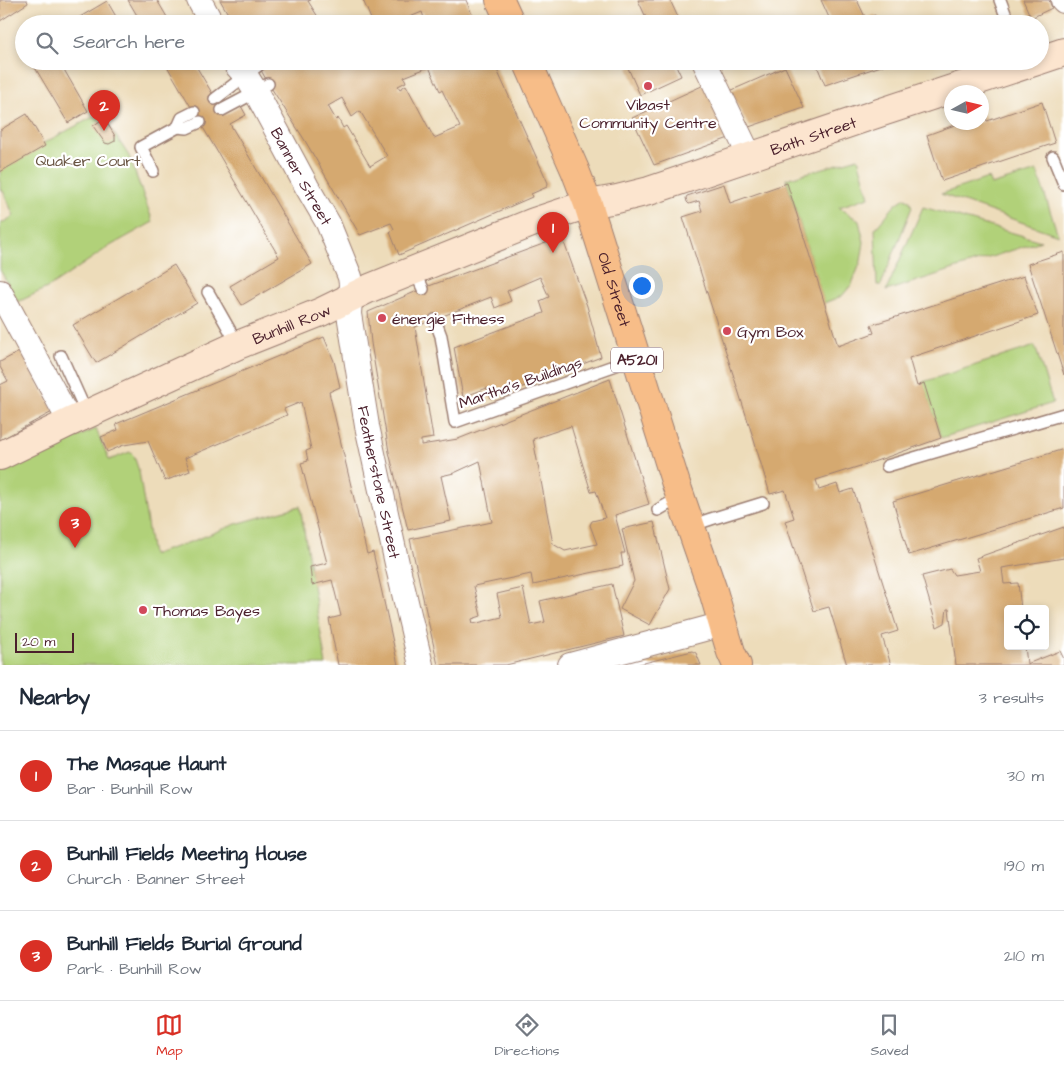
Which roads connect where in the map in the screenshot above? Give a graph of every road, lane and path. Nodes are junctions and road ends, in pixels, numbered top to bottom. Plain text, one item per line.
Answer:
1 (199, 0) edge
2 (500, 0) edge
3 (1000, 0) edge
4 (207, 15) edge
5 (507, 15) edge
6 (1006, 15) edge
7 (531, 70) edge
8 (708, 70) edge
9 (1011, 70) edge
10 (252, 76) edge
11 (215, 99) dead end
12 (222, 110) dead end
13 (197, 116) dead end
14 (750, 157) junction
15 (1053, 157) dead end
16 (153, 171) dead end
17 (1064, 184) edge
18 (588, 204) junction
19 (0, 292) edge
20 (208, 292) dead end
21 (350, 297) junction
22 (436, 320) dead end
23 (238, 345) junction
24 (61, 356) dead end
25 (636, 358) junction
26 (56, 372) dead end
27 (1064, 414) edge
28 (79, 418) junction
29 (0, 456) edge
30 (887, 466) dead end
31 (763, 503) dead end
32 (690, 526) junction
33 (722, 624) junction
34 (421, 665) edge
35 (570, 665) edge
36 (736, 665) edge

1 - 4 street
2 - 5 main road
3 - 6 lane
7 - 18 main road, Old Street / A5201
8 - 14 street
9 - 14 main road, Bath Street
10 - 11 lane
10 - 12 lane
10 - 21 street, Banner Street
13 - 16 lane
14 - 18 main road, Bath Street
15 - 17 lane
18 - 21 main road, Bunhill Row
18 - 25 main road, Old Street / A5201
19 - 28 street
20 - 23 lane
21 - 23 main road, Bunhill Row
21 - 34 street, Featherstone Street
22 - 25 lane, Martha's Buildings
23 - 28 main road, Bunhill Row
24 - 28 lane
25 - 32 main road, Old Street / A5201
26 - 28 lane
27 - 30 lane
28 - 29 main road, Bunhill Row
31 - 32 lane
32 - 33 main road, Old Street / A5201
33 - 35 street
33 - 36 main road, Old Street / A5201

